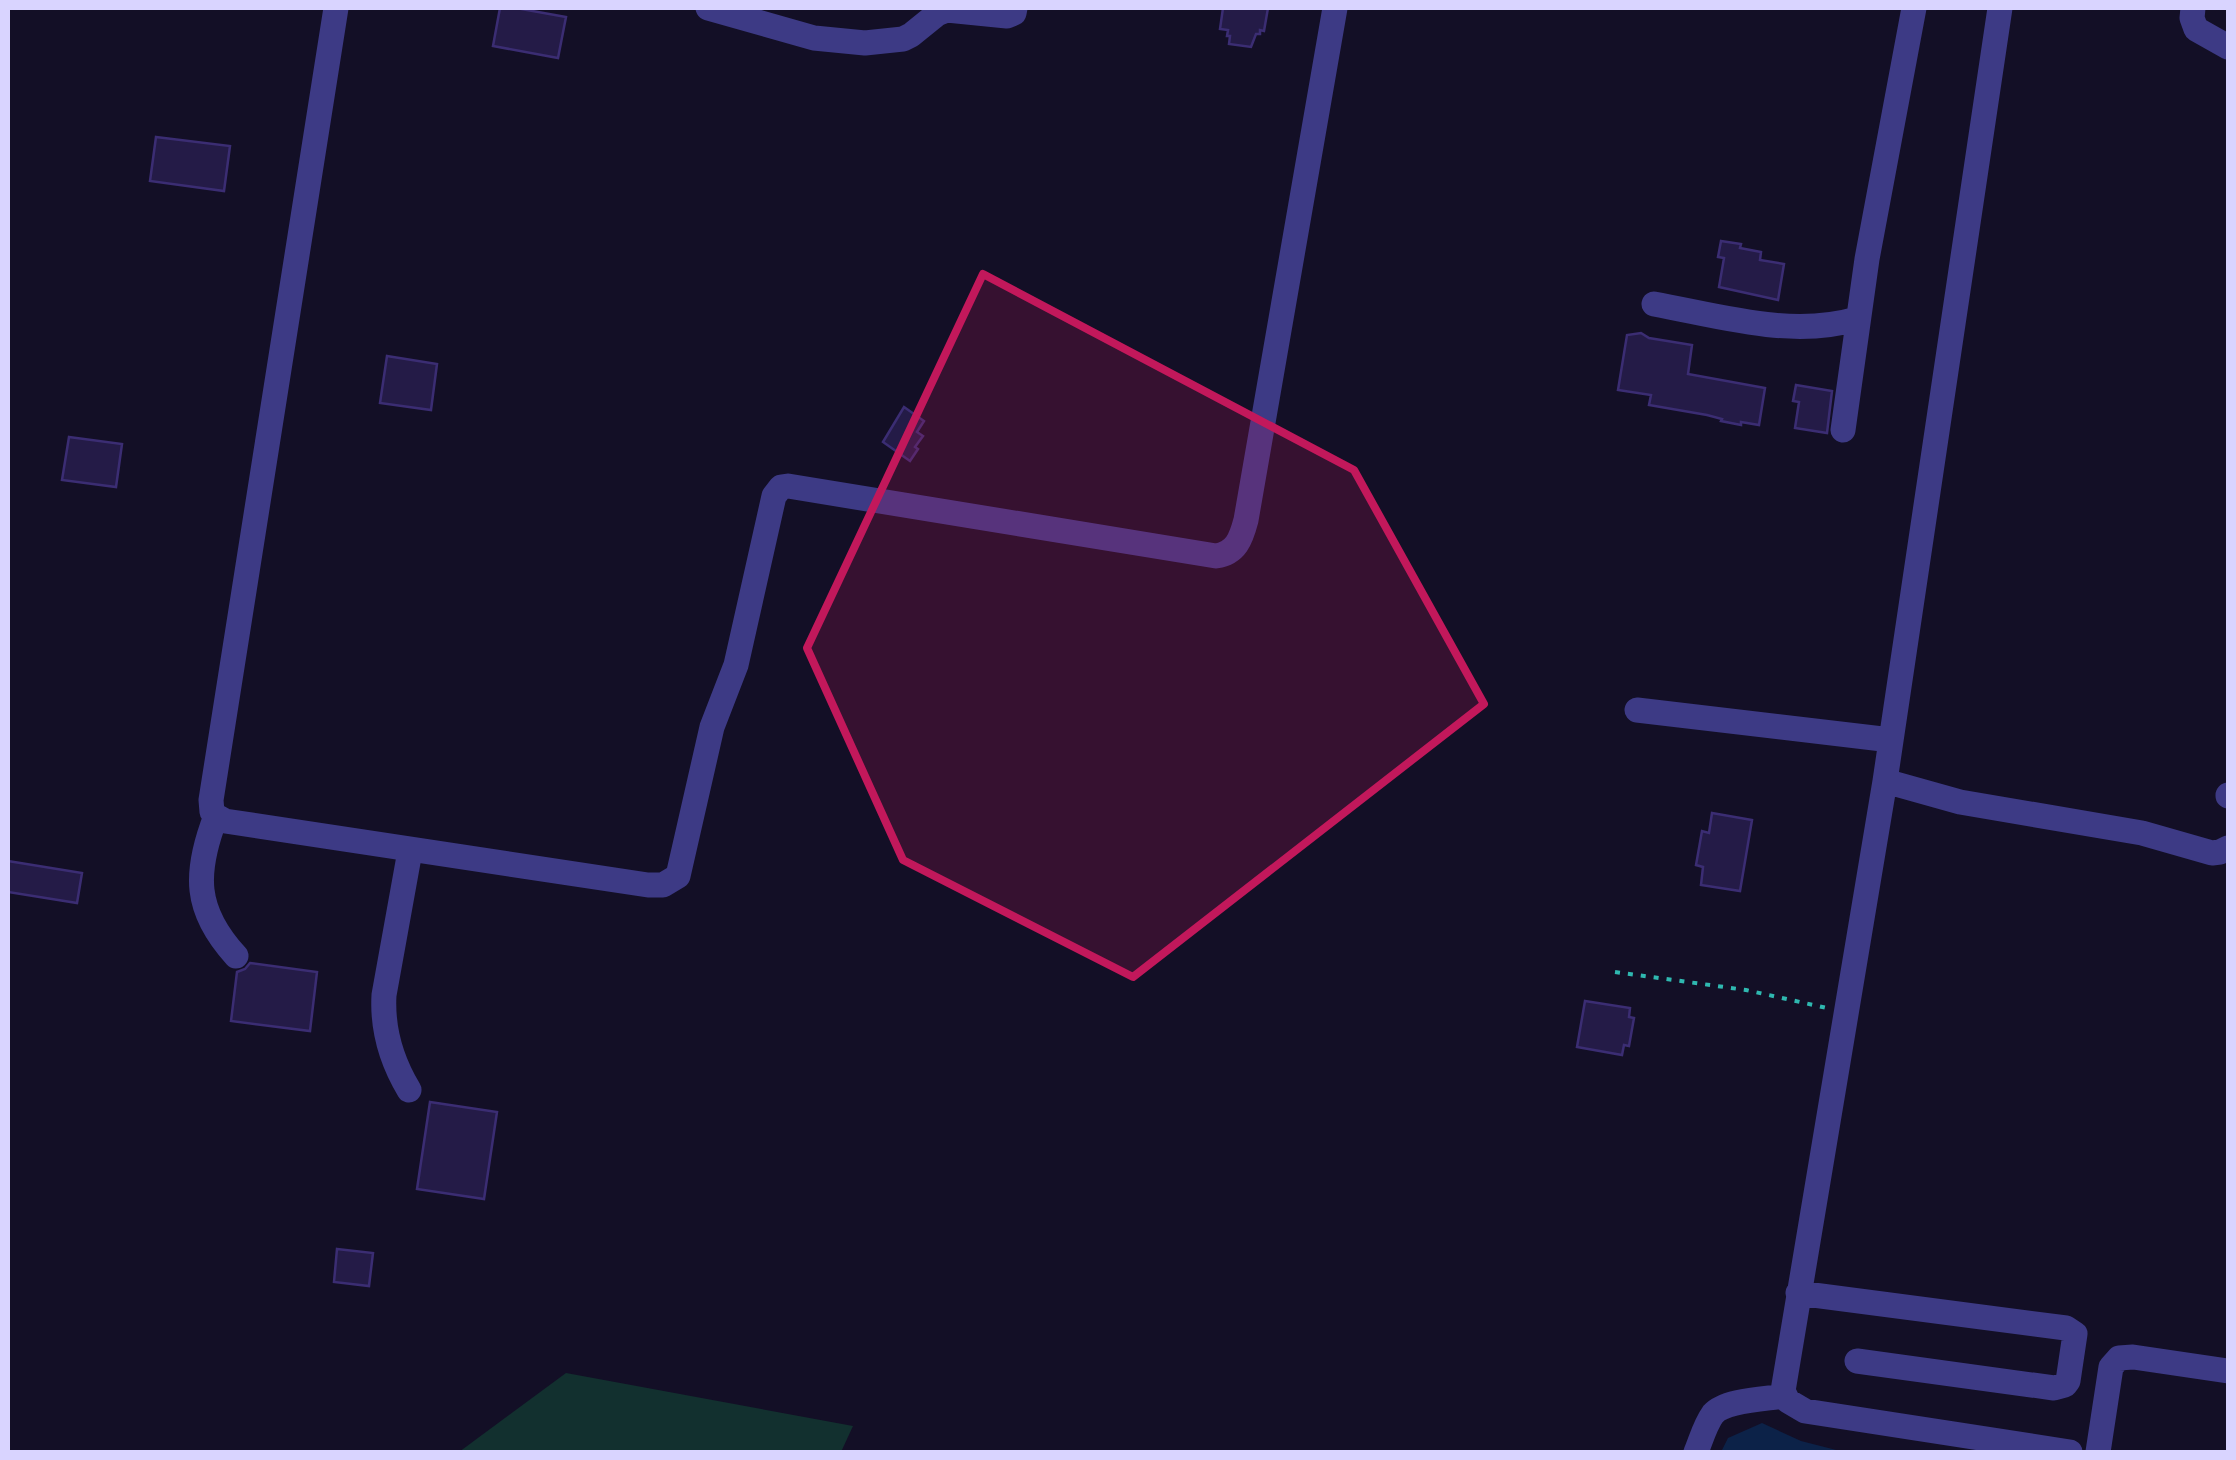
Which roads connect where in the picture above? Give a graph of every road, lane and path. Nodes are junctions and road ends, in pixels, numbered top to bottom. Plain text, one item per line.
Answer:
1 (336, 8) edge
2 (708, 8) edge
3 (1016, 8) edge
4 (1335, 8) edge
5 (1914, 8) edge
6 (2000, 8) edge
7 (2192, 8) edge
8 (2228, 47) edge
9 (1654, 304) dead end
10 (1857, 319) junction
11 (1844, 430) dead end
12 (1637, 710) dead end
13 (1891, 740) junction
14 (1885, 781) junction
15 (216, 816) junction
16 (2228, 848) edge
17 (410, 850) junction
18 (236, 956) dead end
19 (1615, 972) dead end
20 (1846, 1012) junction
21 (409, 1090) dead end
22 (1798, 1293) junction
23 (1857, 1360) dead end
24 (2228, 1371) edge
25 (1784, 1396) junction
26 (1696, 1452) edge
27 (2070, 1452) edge
28 (2098, 1452) edge

1 - 15 street
2 - 3 street
4 - 17 street
5 - 10 street
6 - 13 street
7 - 8 street
9 - 10 street
10 - 11 street
12 - 13 street
13 - 14 street
14 - 16 street
14 - 20 street
15 - 17 street
15 - 18 street
17 - 21 street
19 - 20 path
20 - 22 street
22 - 23 street
22 - 25 street
24 - 28 street
25 - 26 street
25 - 27 street

